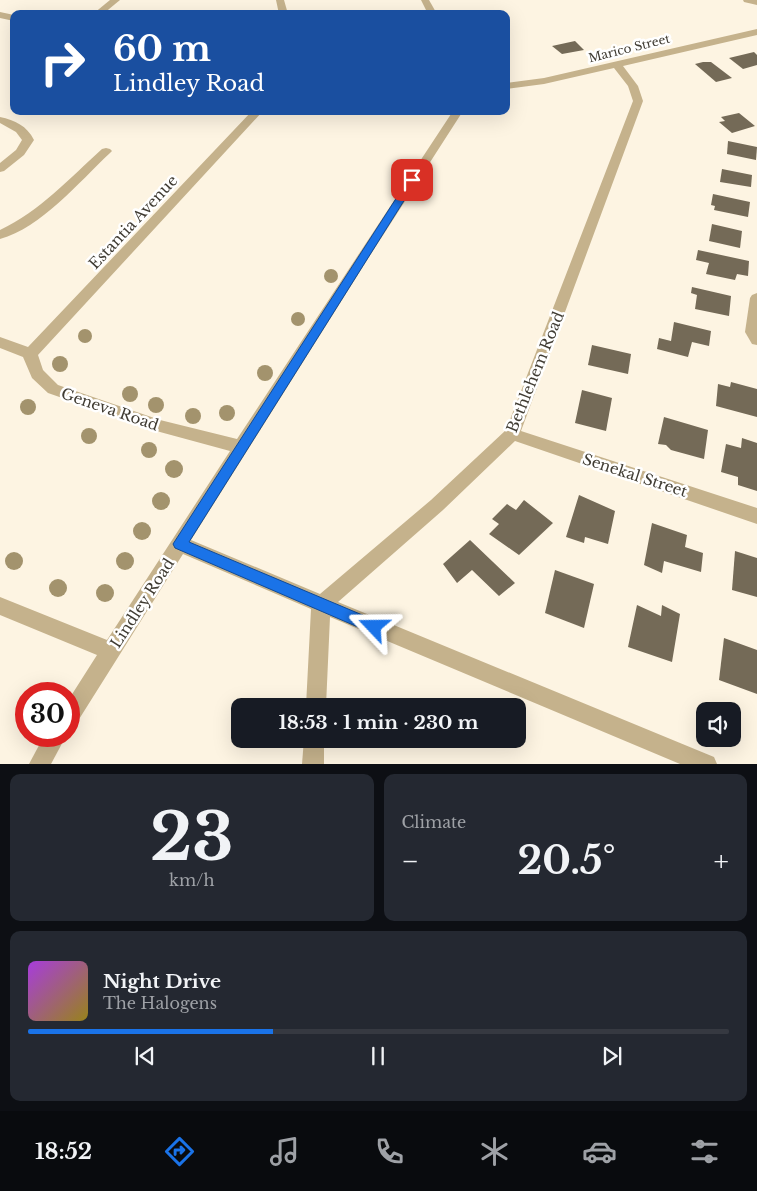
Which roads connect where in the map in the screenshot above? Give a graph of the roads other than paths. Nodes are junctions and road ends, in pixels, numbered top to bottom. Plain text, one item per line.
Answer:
1 (116, 0) edge
2 (747, 0) edge
3 (757, 2) edge
4 (102, 10) edge
5 (757, 32) edge
6 (616, 64) junction
7 (510, 85) edge
8 (254, 115) edge
9 (455, 115) edge
10 (0, 120) edge
11 (106, 151) dead end
12 (0, 169) edge
13 (0, 236) edge
14 (757, 298) edge
15 (757, 340) edge
16 (0, 342) edge
17 (30, 354) junction
18 (512, 434) junction
19 (241, 447) junction
20 (757, 516) edge
21 (180, 544) junction
22 (322, 605) junction
23 (0, 606) edge
24 (111, 652) junction
25 (316, 698) edge
26 (80, 699) edge
27 (49, 747) edge
28 (314, 748) edge
29 (38, 764) edge
30 (313, 764) edge
31 (707, 764) edge

1 - 4 street
2 - 3 street
5 - 6 street, Marico Street
6 - 7 street, Marico Street
6 - 18 street, Bethlehem Road
8 - 17 street, Estantia Avenue
9 - 19 street, Lindley Road
10 - 12 street
11 - 13 street
14 - 15 street
16 - 17 street
17 - 19 street, Geneva Road
18 - 20 street, Senekal Street
18 - 22 street, Bethlehem Road
19 - 21 street, Lindley Road
21 - 22 street
21 - 24 street, Lindley Road
22 - 25 street
22 - 31 street
23 - 24 street
24 - 26 street, Lindley Road
27 - 29 street
28 - 30 street

